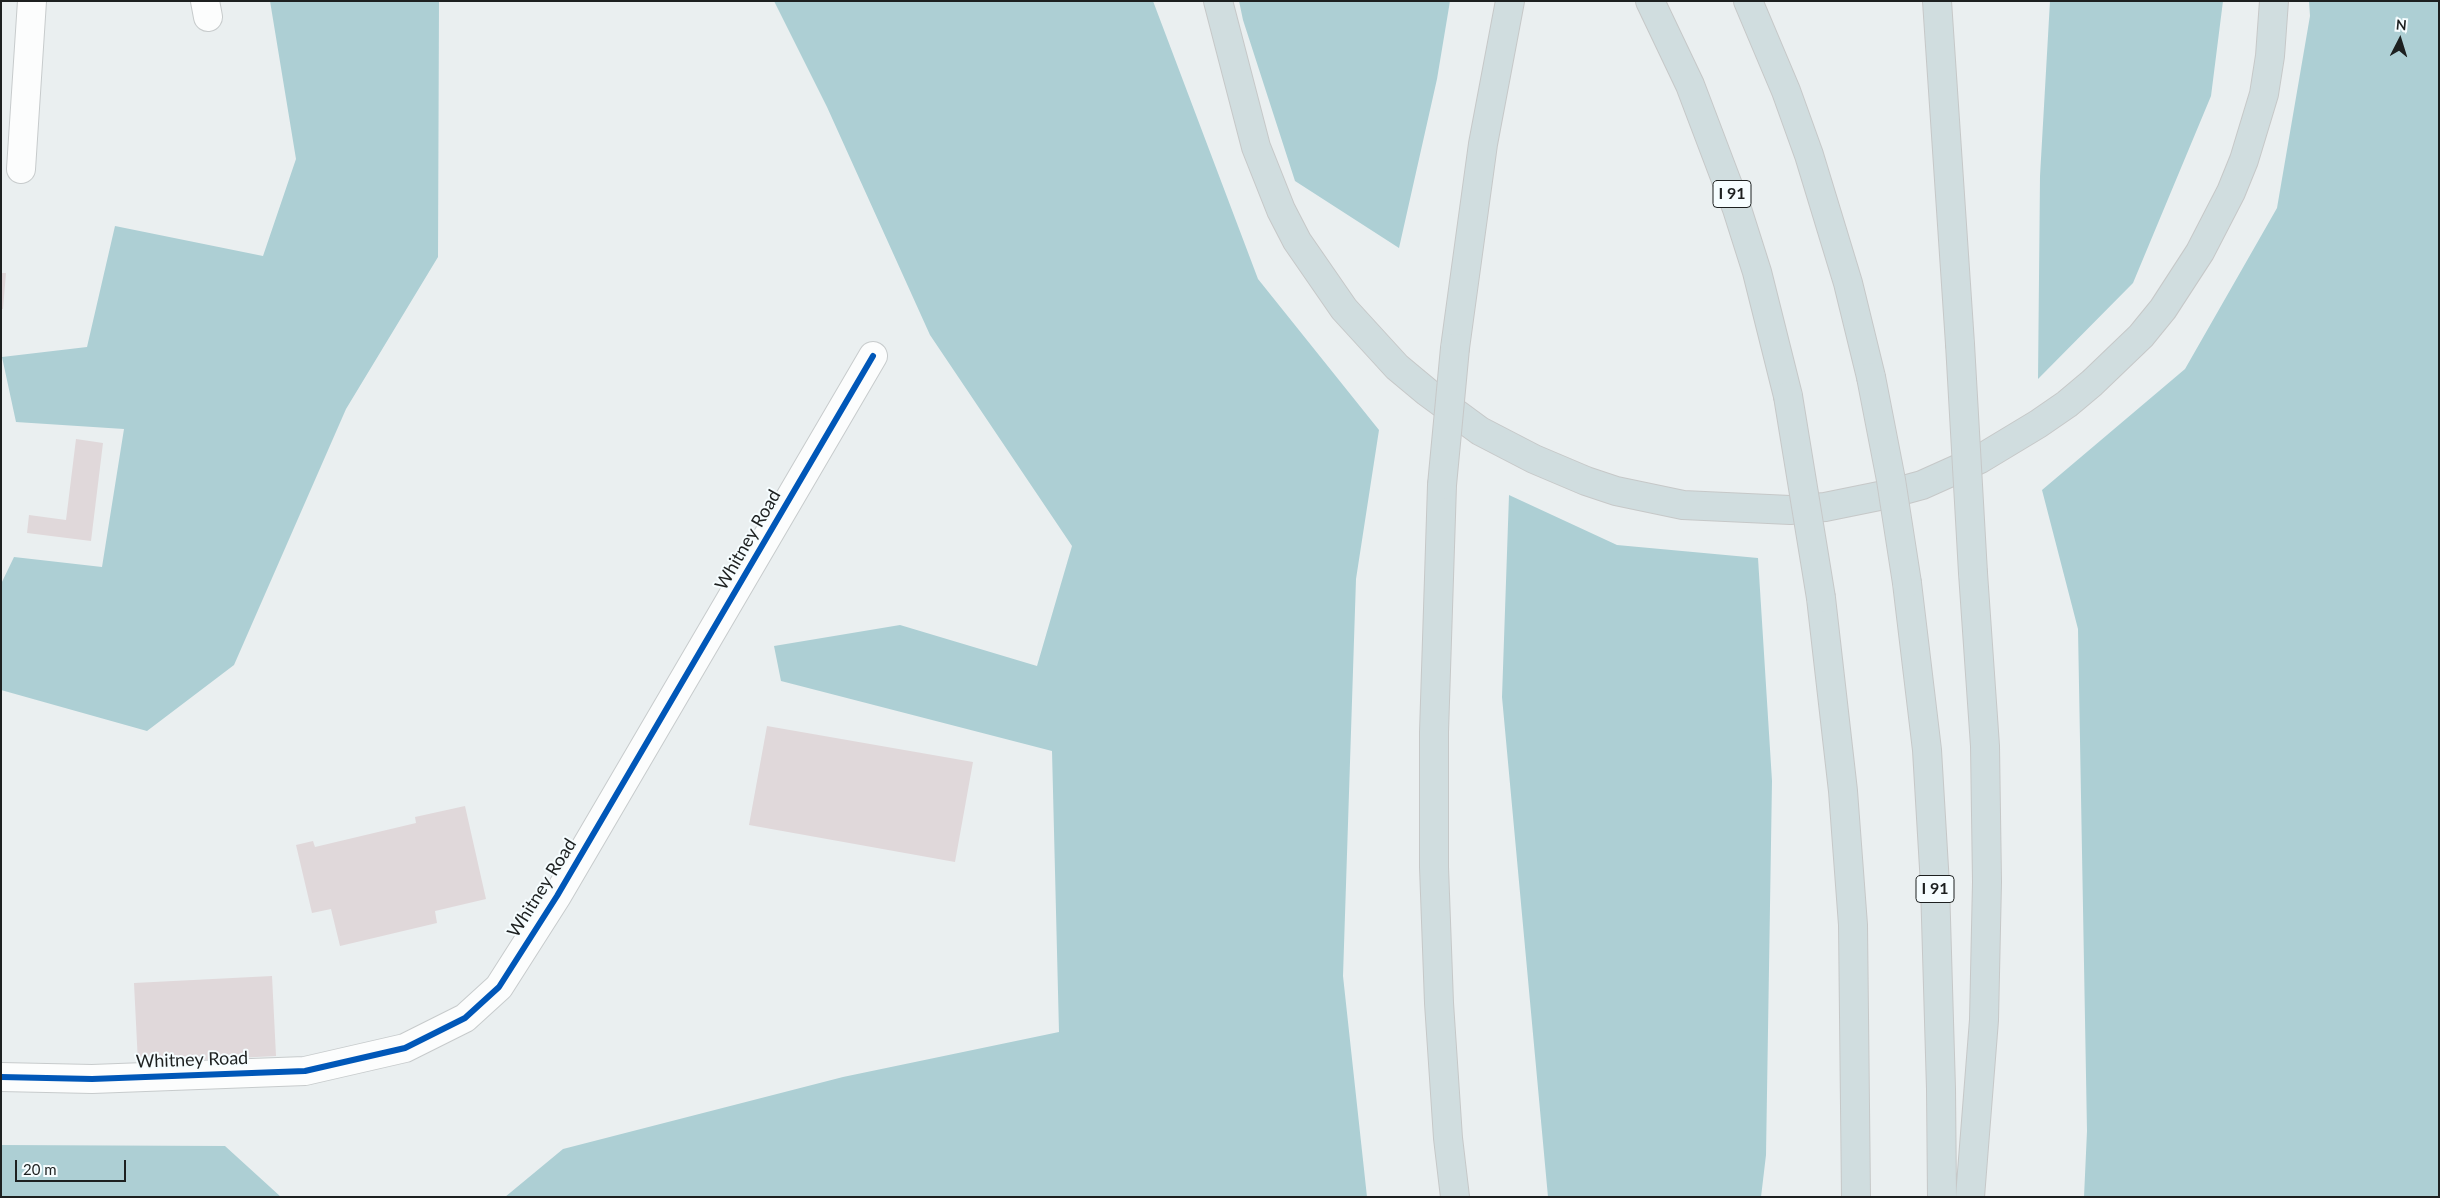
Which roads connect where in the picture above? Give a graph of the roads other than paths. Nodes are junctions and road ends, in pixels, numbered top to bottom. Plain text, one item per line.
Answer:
1 (32, 1) edge
2 (1218, 1) edge
3 (1650, 1) edge
4 (1748, 1) edge
5 (1937, 1) edge
6 (2274, 1) edge
7 (1508, 14) edge
8 (21, 169) dead end
9 (873, 356) dead end
10 (1, 1077) edge
11 (1455, 1197) edge
12 (1856, 1197) edge
13 (1942, 1197) edge
14 (1970, 1197) edge

1 - 8 street
2 - 6 highway
3 - 12 highway, I 91, bridge
4 - 13 highway, I 91, bridge
5 - 14 highway, bridge
7 - 11 highway, bridge
9 - 10 street, Whitney Road

